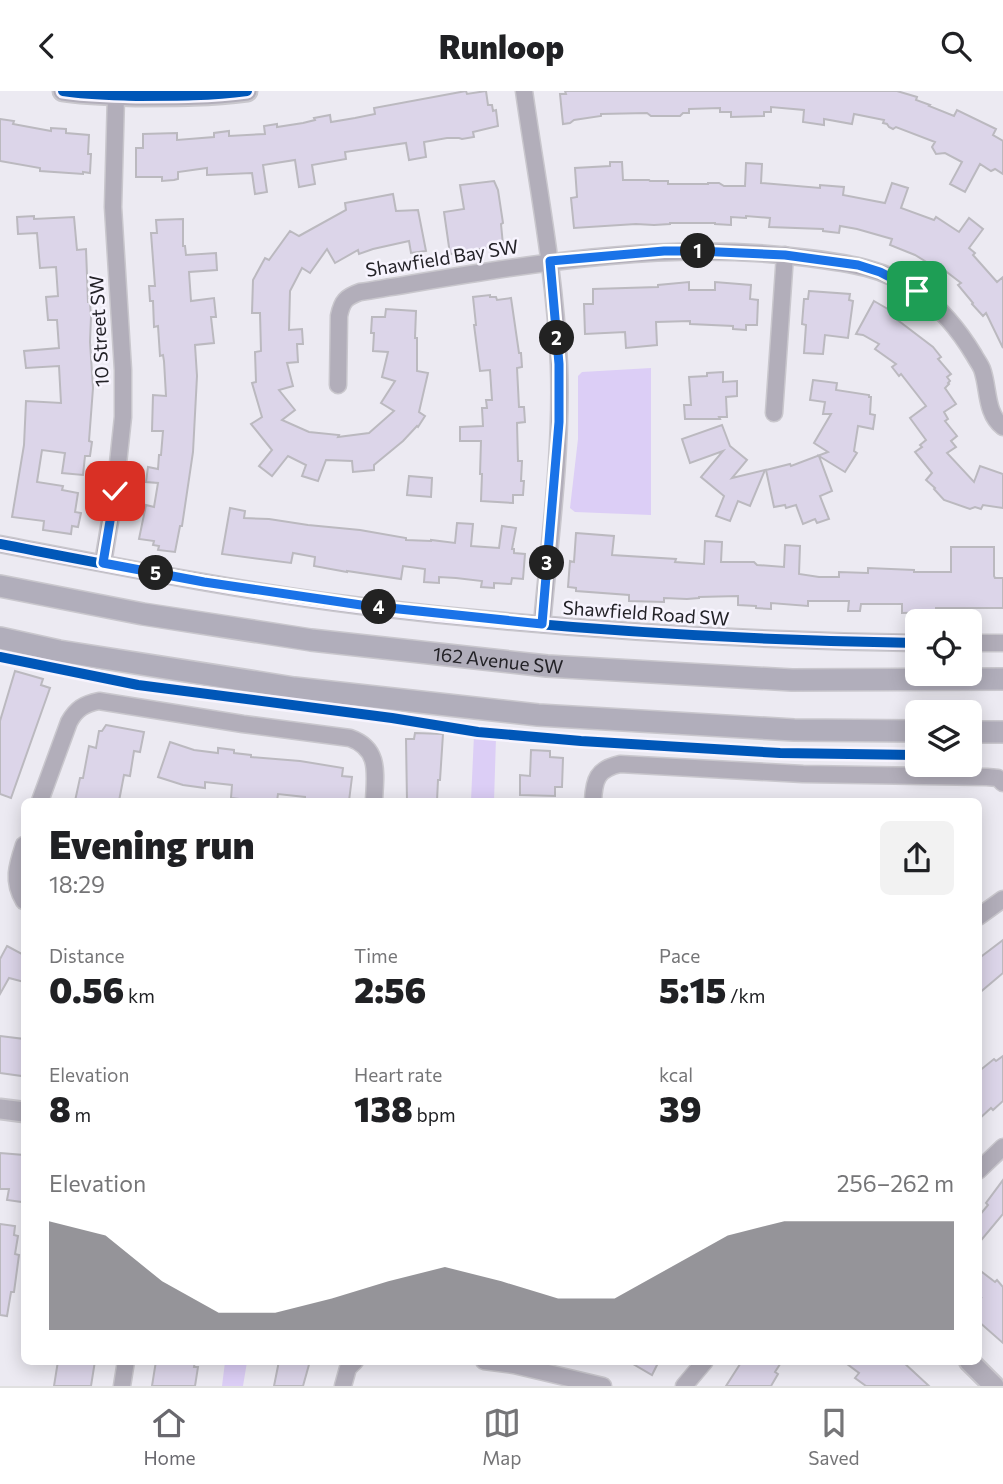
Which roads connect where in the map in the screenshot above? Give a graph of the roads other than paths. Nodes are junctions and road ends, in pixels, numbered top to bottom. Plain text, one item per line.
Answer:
1 (63, 91) edge
2 (247, 91) edge
3 (524, 91) edge
4 (116, 95) junction
5 (785, 255) junction
6 (550, 261) junction
7 (338, 385) dead end
8 (774, 413) dead end
9 (1003, 427) edge
10 (0, 544) edge
11 (103, 563) junction
12 (0, 586) edge
13 (542, 624) junction
14 (0, 638) edge
15 (905, 643) edge
16 (982, 643) edge
17 (1003, 643) edge
18 (1003, 679) edge
19 (905, 731) edge
20 (982, 731) edge
21 (1003, 732) edge
22 (1003, 783) edge
23 (41, 798) edge
24 (374, 798) edge
25 (593, 798) edge
26 (21, 857) edge
27 (21, 895) edge
28 (1003, 899) edge
29 (982, 914) edge
30 (0, 1109) edge
31 (21, 1112) edge
32 (1003, 1147) edge
33 (982, 1167) edge
34 (125, 1365) edge
35 (351, 1365) edge
36 (514, 1365) edge
37 (702, 1365) edge
38 (973, 1365) edge
39 (122, 1386) edge
40 (343, 1386) edge
41 (603, 1386) edge
42 (684, 1386) edge
43 (994, 1386) edge

1 - 4 street
2 - 4 street
3 - 6 street
4 - 11 street, 10 Street SW
5 - 6 street
5 - 8 street
5 - 9 street
6 - 7 street, Shawfield Bay SW
6 - 13 street
10 - 11 street, Shawfield Road SW
11 - 13 street, Shawfield Road SW
12 - 18 main road, 162 Avenue SW
13 - 15 street, Shawfield Road SW
14 - 19 main road
16 - 17 street
20 - 21 main road
22 - 25 street
23 - 24 street
26 - 27 street
28 - 29 street
30 - 31 street
32 - 33 street
34 - 39 street
35 - 40 street
36 - 41 street
37 - 42 street
38 - 43 street

